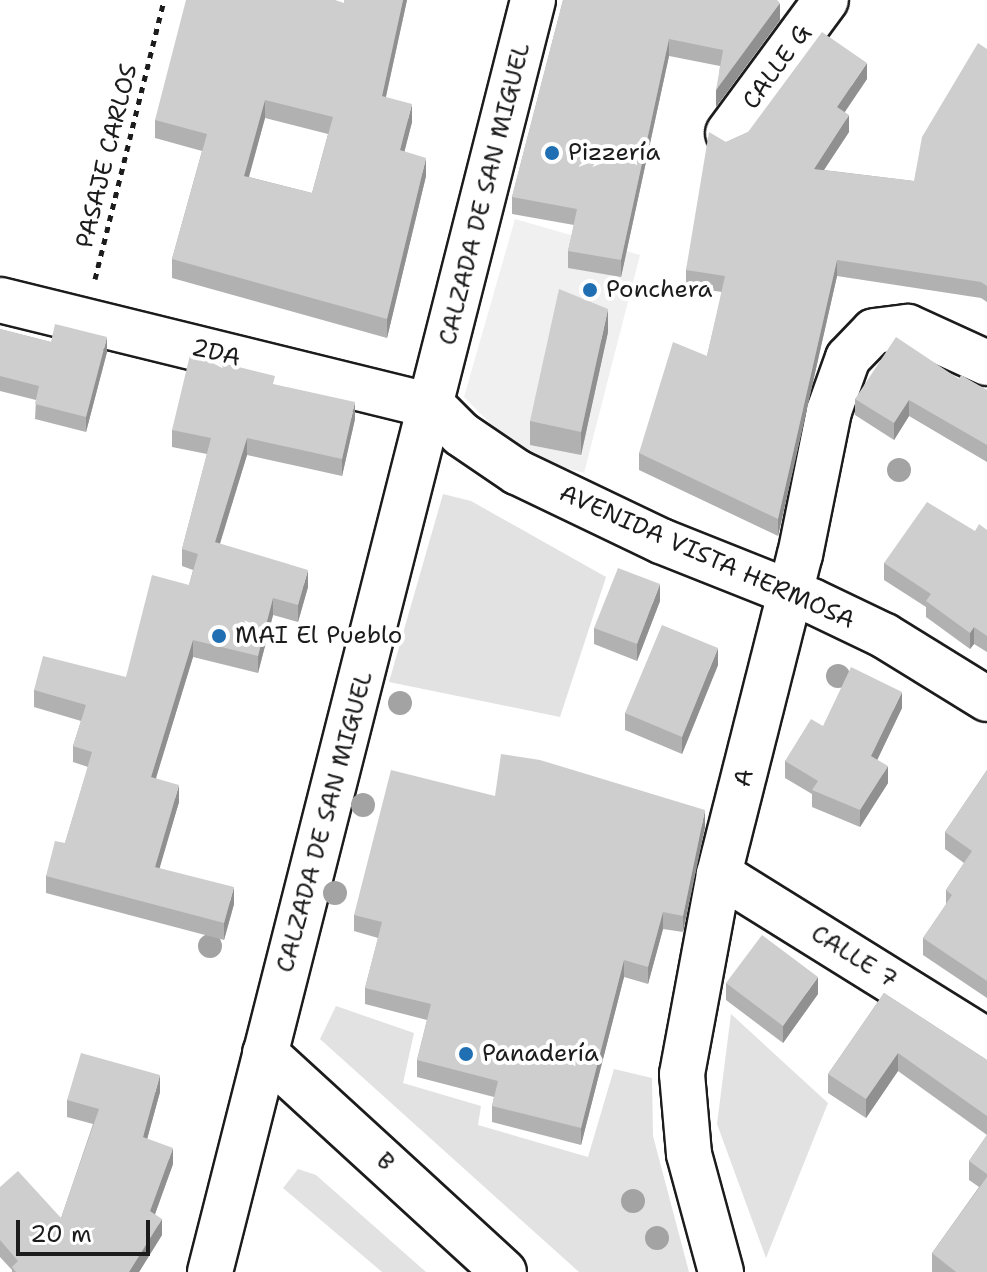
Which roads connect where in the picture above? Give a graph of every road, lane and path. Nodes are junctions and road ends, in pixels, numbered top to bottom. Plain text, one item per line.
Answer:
1 (164, 0) edge
2 (533, 0) edge
3 (826, 0) edge
4 (728, 133) dead end
5 (0, 300) edge
6 (85, 321) junction
7 (987, 363) edge
8 (433, 406) junction
9 (791, 592) junction
10 (987, 699) edge
11 (719, 874) junction
12 (987, 1041) edge
13 (265, 1053) junction
14 (210, 1272) edge
15 (504, 1272) edge
16 (721, 1272) edge

1 - 6 path, PASAJE CARLOS
2 - 8 street, CALZADA DE SAN MIGUEL
3 - 4 street, CALLE G
5 - 6 street, 2DA
6 - 8 street, 2DA
7 - 9 street, A
8 - 9 street, AVENIDA VISTA HERMOSA
8 - 13 street, CALZADA DE SAN MIGUEL
9 - 10 street, AVENIDA VISTA HERMOSA
9 - 11 street, A
11 - 12 street, CALLE 7
11 - 16 street, A
13 - 14 street, CALZADA DE SAN MIGUEL
13 - 15 street, B

